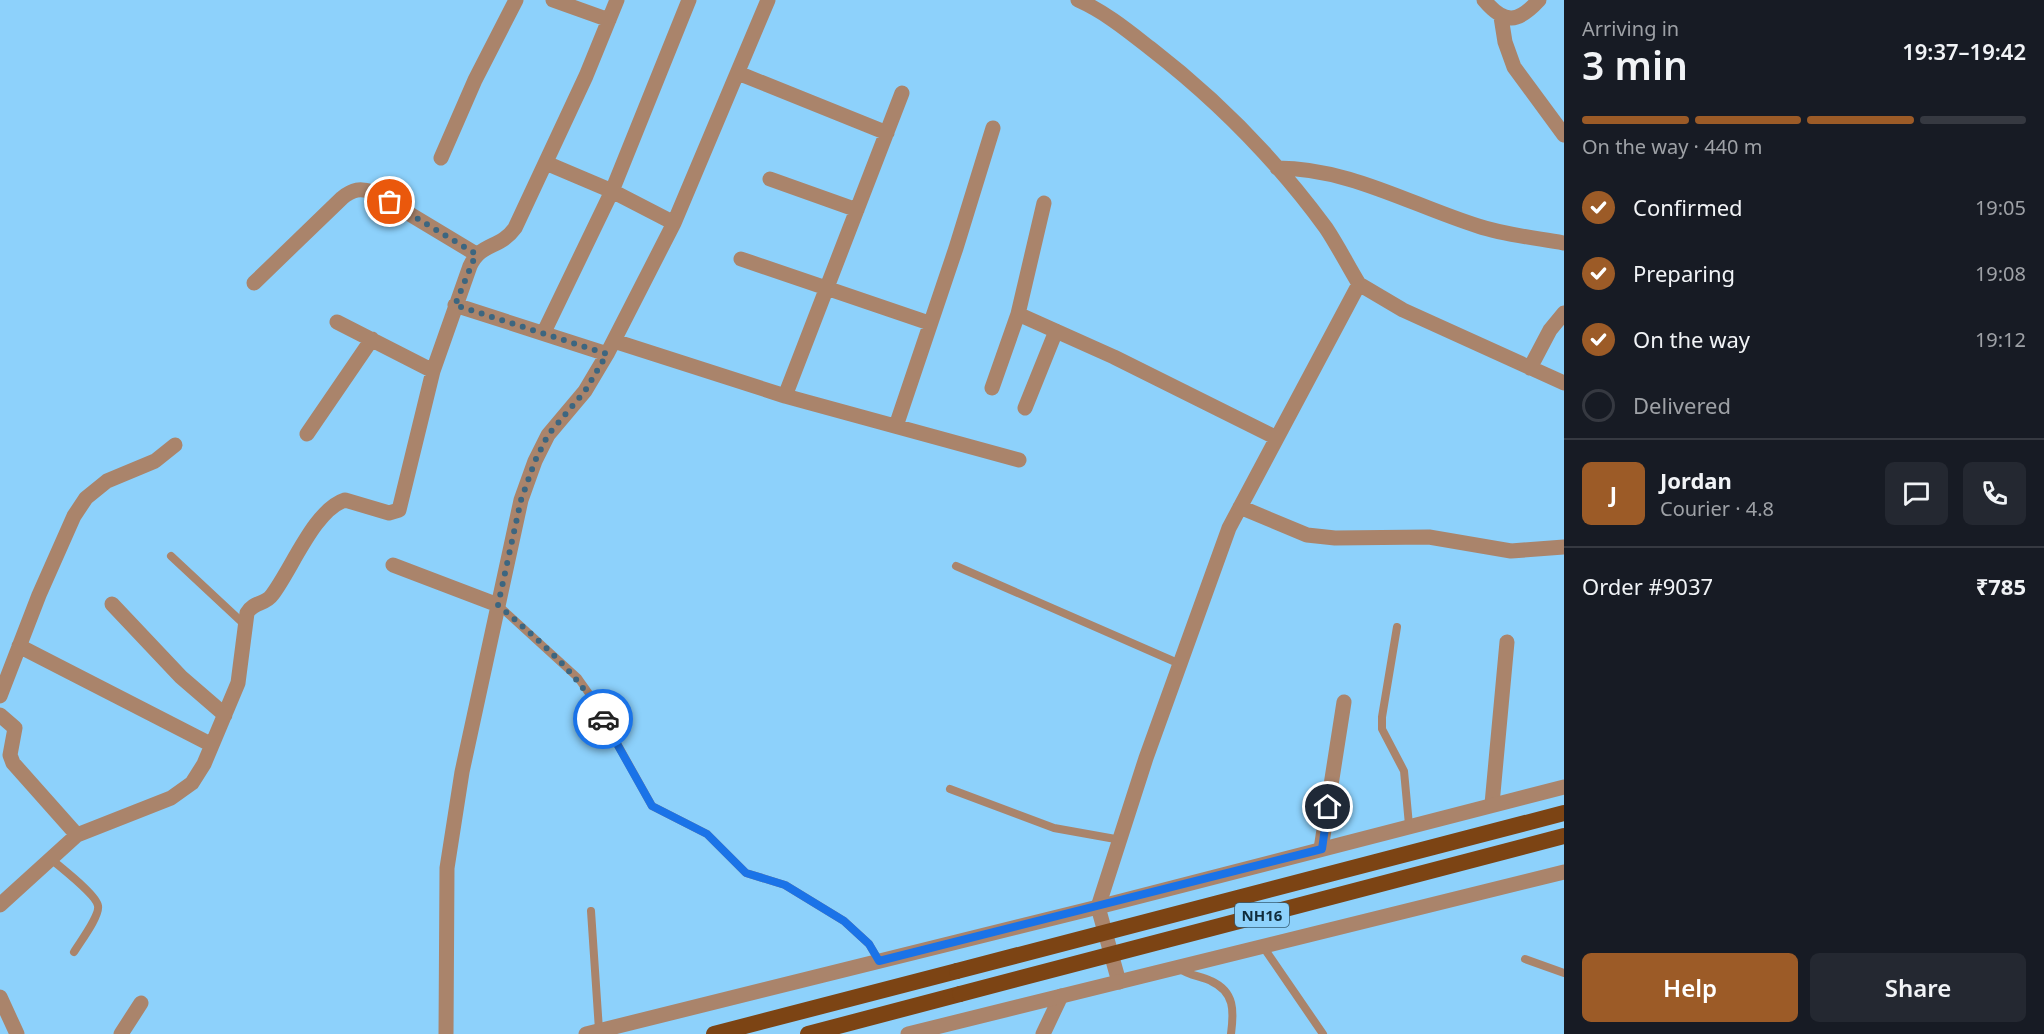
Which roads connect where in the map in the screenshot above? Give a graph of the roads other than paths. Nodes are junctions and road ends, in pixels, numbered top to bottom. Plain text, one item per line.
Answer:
1 (516, 0) edge
2 (553, 0) edge
3 (617, 0) edge
4 (689, 0) edge
5 (768, 0) edge
6 (1078, 0) edge
7 (1484, 0) edge
8 (1539, 0) edge
9 (1104, 5) edge
10 (1501, 17) junction
11 (609, 20) junction
12 (738, 73) junction
13 (902, 93) dead end
14 (993, 128) dead end
15 (886, 133) junction
16 (1564, 135) edge
17 (441, 158) dead end
18 (546, 163) junction
19 (1277, 168) junction
20 (770, 179) dead end
21 (612, 191) junction
22 (1044, 202) dead end
23 (857, 210) junction
24 (674, 223) junction
25 (1564, 243) edge
26 (476, 254) junction
27 (741, 259) dead end
28 (254, 283) dead end
29 (1359, 284) junction
30 (827, 290) junction
31 (455, 305) junction
32 (1018, 314) junction
33 (1564, 314) edge
34 (336, 322) dead end
35 (930, 323) junction
36 (1056, 331) junction
37 (544, 332) junction
38 (372, 339) junction
39 (611, 348) junction
40 (1530, 368) junction
41 (433, 371) junction
42 (1564, 383) edge
43 (992, 388) dead end
44 (785, 396) junction
45 (1025, 408) dead end
46 (896, 426) junction
47 (307, 434) dead end
48 (1277, 438) junction
49 (176, 445) dead end
50 (1019, 460) dead end
51 (1240, 507) junction
52 (1564, 547) edge
53 (171, 556) dead end
54 (393, 565) dead end
55 (956, 566) dead end
56 (112, 604) dead end
57 (498, 605) junction
58 (246, 626) junction
59 (1397, 627) dead end
60 (1507, 642) dead end
61 (19, 645) junction
62 (1180, 664) junction
63 (0, 696) edge
64 (1344, 702) dead end
65 (0, 715) edge
66 (225, 715) junction
67 (212, 745) junction
68 (1564, 787) edge
69 (950, 789) dead end
70 (1492, 804) junction
71 (1564, 813) edge
72 (1409, 825) junction
73 (77, 835) junction
74 (1564, 836) edge
75 (1121, 840) junction
76 (1322, 849) junction
77 (51, 859) junction
78 (1564, 872) edge
79 (1, 902) edge
80 (1098, 907) junction
81 (591, 911) dead end
82 (1264, 948) junction
83 (74, 952) dead end
84 (1525, 959) dead end
85 (879, 961) junction
86 (1179, 969) junction
87 (1564, 973) edge
88 (1119, 982) junction
89 (1061, 996) junction
90 (0, 997) edge
91 (141, 1003) dead end
92 (592, 1032) edge
93 (17, 1034) edge
94 (121, 1034) edge
95 (446, 1034) edge
96 (714, 1034) edge
97 (808, 1034) edge
98 (908, 1034) edge
99 (1043, 1034) edge
100 (1231, 1034) edge
101 (1323, 1034) edge

1 - 17 street
2 - 11 street
3 - 11 street
4 - 21 street
5 - 12 street
6 - 9 street
7 - 10 street
8 - 10 street
9 - 19 street
10 - 16 street
11 - 18 street
12 - 15 street
12 - 24 street
13 - 15 street
14 - 35 street
15 - 23 street
18 - 21 street
18 - 26 street
19 - 25 street
19 - 29 street
20 - 23 street
21 - 24 street
21 - 37 street
22 - 32 street
23 - 30 street
24 - 39 street
26 - 28 street
26 - 31 street
27 - 30 street
29 - 40 street
29 - 48 street
30 - 35 street
30 - 44 street
31 - 37 street
31 - 41 street
32 - 36 street
32 - 43 street
33 - 40 street
34 - 38 street
35 - 46 street
36 - 45 street
36 - 48 street
37 - 39 street
38 - 41 street
38 - 47 street
39 - 44 street
39 - 57 street
40 - 42 street
41 - 58 street
44 - 46 street
46 - 50 street
48 - 51 street
49 - 61 street
51 - 52 street
51 - 62 street
53 - 58 lane
54 - 57 street
55 - 62 lane
56 - 66 street
57 - 85 lane
57 - 95 street
58 - 66 street
59 - 72 lane
60 - 70 street
61 - 63 street
61 - 67 street
62 - 75 street
64 - 76 street
65 - 73 street
66 - 67 street
67 - 73 street
68 - 70 street
69 - 75 lane
70 - 72 street
71 - 96 highway, NH16, bridge
72 - 76 street
73 - 77 street
74 - 97 highway, NH16, bridge
75 - 80 street
76 - 80 street
77 - 79 street
77 - 83 lane
78 - 82 street
80 - 85 street
80 - 88 street
81 - 92 lane
82 - 86 street
82 - 101 lane
84 - 87 lane
85 - 92 street
86 - 88 street
86 - 100 lane
88 - 89 street
89 - 98 street
89 - 99 street
90 - 93 street
91 - 94 street

